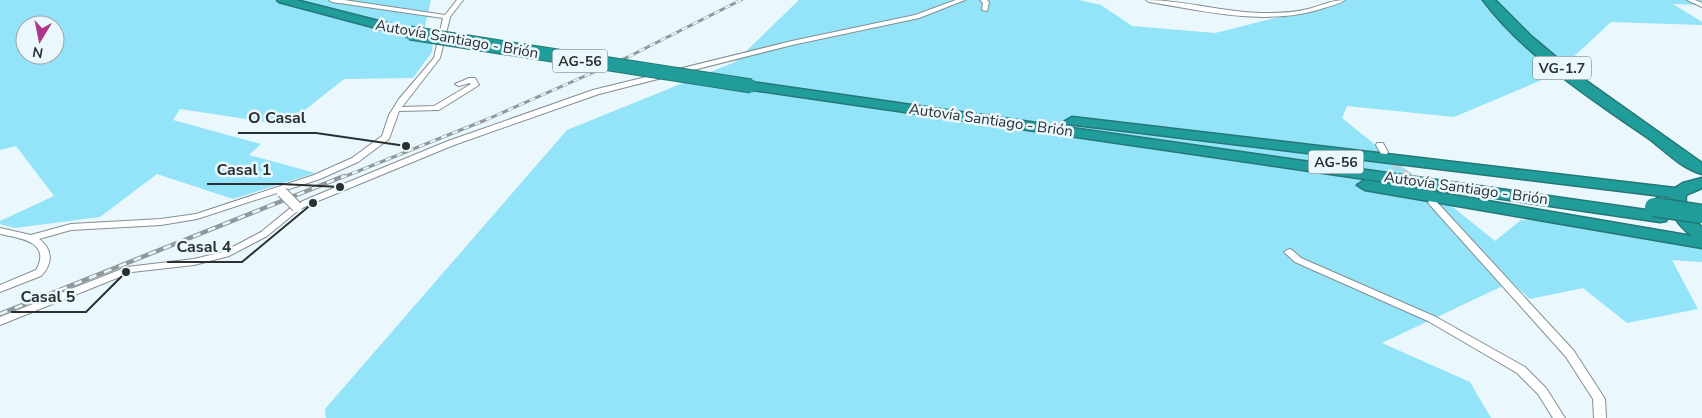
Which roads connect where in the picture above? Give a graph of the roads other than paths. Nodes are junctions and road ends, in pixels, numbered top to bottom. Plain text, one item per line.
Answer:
1 (283, 0) edge
2 (309, 0) edge
3 (332, 0) edge
4 (460, 0) edge
5 (962, 0) edge
6 (984, 0) edge
7 (1148, 0) edge
8 (1342, 0) edge
9 (1489, 0) edge
10 (1690, 0) edge
11 (1702, 5) edge
12 (985, 10) dead end
13 (447, 16) junction
14 (414, 30) junction
15 (443, 34) joint
16 (754, 82) junction
17 (458, 84) dead end
18 (397, 109) junction
19 (1018, 117) junction
20 (1033, 126) junction
21 (1641, 128) junction
22 (1702, 169) edge
23 (1690, 188) edge
24 (281, 190) junction
25 (1432, 202) tunnel mouth
26 (297, 207) junction
27 (1657, 212) junction
28 (1702, 214) edge
29 (1702, 223) edge
30 (0, 231) edge
31 (1702, 235) edge
32 (32, 238) junction
33 (1702, 243) edge
34 (1289, 252) dead end
35 (0, 289) edge
36 (0, 322) edge
37 (1559, 418) edge
38 (1600, 418) edge

1 - 14 highway, Autovía Santiago - Brión / AG-56
2 - 14 highway, Autovía Santiago - Brión / AG-56
3 - 13 street
4 - 13 street
5 - 26 street
6 - 12 street
7 - 8 street
9 - 21 highway, VG-1.7
10 - 11 street
13 - 15 street
14 - 16 highway, Autovía Santiago - Brión / AG-56, bridge
15 - 18 street
16 - 19 highway, Autovía Santiago - Brión / AG-56
16 - 20 highway, Autovía Santiago - Brión / AG-56
17 - 18 street
18 - 24 street
19 - 23 highway
19 - 27 highway, Autovía Santiago - Brión / AG-56
20 - 27 highway, Autovía Santiago - Brión / AG-56
20 - 33 highway
21 - 22 highway, VG-1.7
21 - 23 highway, VG-1.7
23 - 31 highway
24 - 26 street, bridge
24 - 32 street
25 - 38 street
26 - 36 street
27 - 28 highway, Autovía Santiago - Brión / AG-56, bridge
27 - 29 highway, Autovía Santiago - Brión / AG-56
30 - 32 street
32 - 35 street
34 - 37 street

